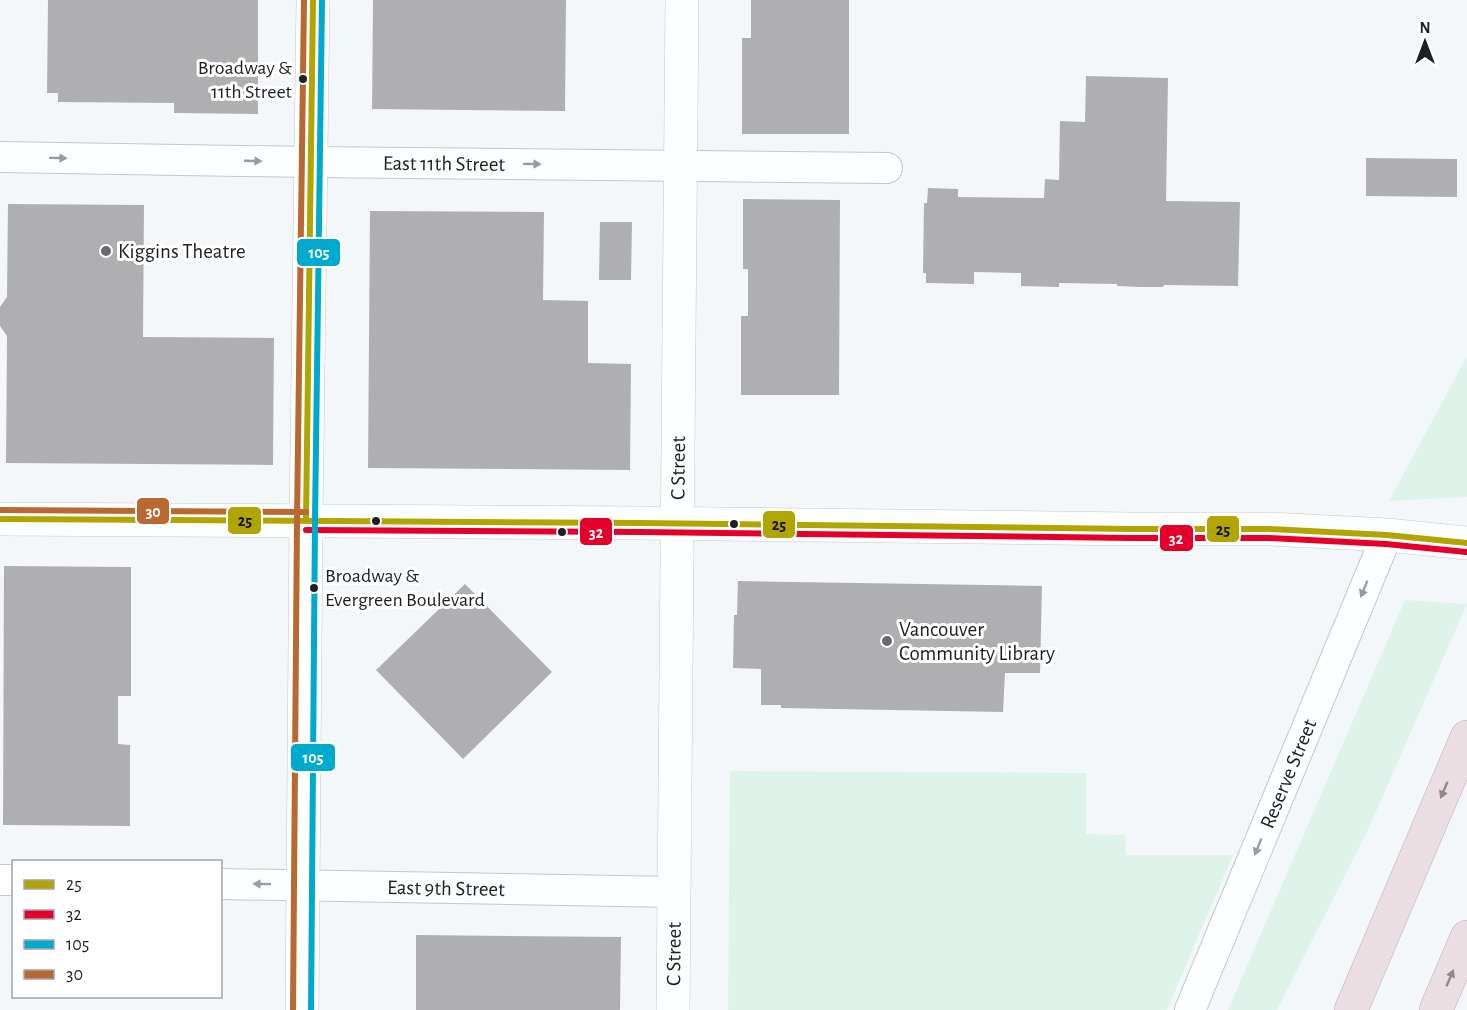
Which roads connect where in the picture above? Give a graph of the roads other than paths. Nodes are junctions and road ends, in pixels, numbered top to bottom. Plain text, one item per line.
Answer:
1 (313, 0) edge
2 (682, 0) edge
3 (0, 157) edge
4 (310, 162) junction
5 (680, 166) junction
6 (887, 168) dead end
7 (0, 519) edge
8 (306, 521) junction
9 (677, 525) junction
10 (1387, 535) junction
11 (1467, 543) edge
12 (1467, 736) edge
13 (222, 884) edge
14 (304, 885) junction
15 (674, 892) junction
16 (1398, 900) junction
17 (1466, 940) edge
18 (302, 1010) edge
19 (673, 1010) edge
20 (1190, 1010) edge
21 (1330, 1010) edge
22 (1351, 1010) edge
23 (1436, 1010) edge

1 - 4 street
2 - 5 street, C Street
3 -> 4 street, East 11th Street
4 -> 5 street, East 11th Street
4 - 8 street
5 - 6 street, East 11th Street
5 - 9 street, C Street
7 - 8 street
8 - 9 street
8 - 14 street
9 - 10 street
9 - 15 street, C Street
10 - 11 street
10 -> 20 street, Reserve Street
12 -> 16 highway
14 -> 13 street, East 9th Street
14 - 15 street, East 9th Street
14 - 18 street
15 - 19 street, C Street
16 - 21 highway
16 - 22 highway
23 -> 17 highway

